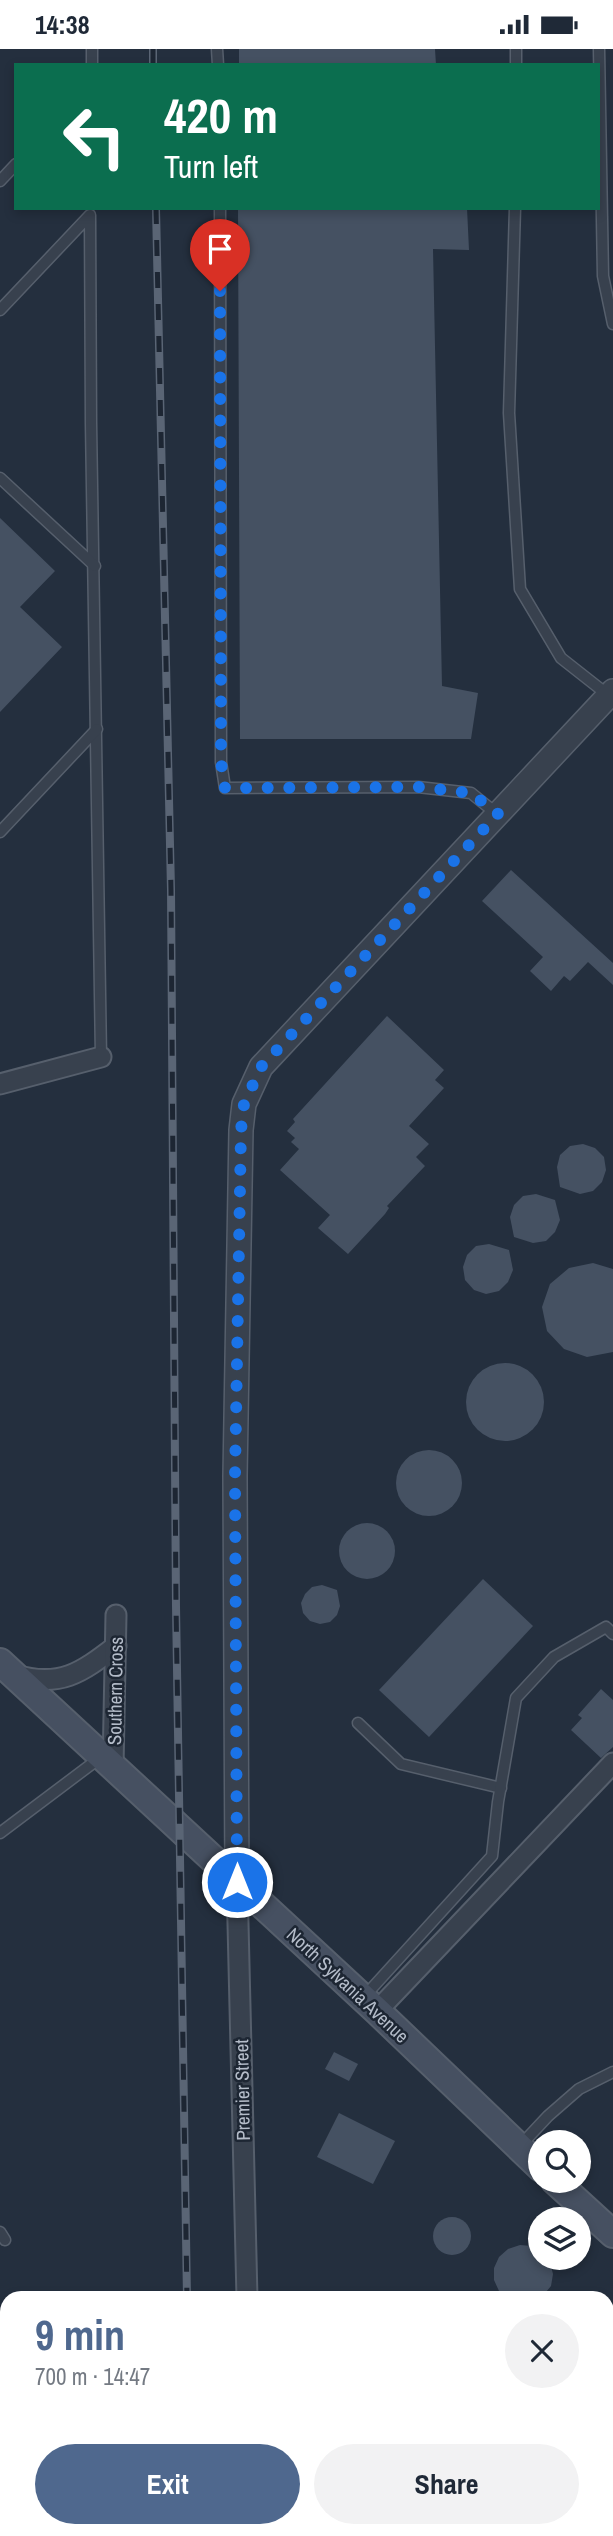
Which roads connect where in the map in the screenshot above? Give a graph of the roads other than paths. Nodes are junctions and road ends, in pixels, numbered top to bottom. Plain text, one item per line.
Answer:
1 (14, 166) edge
2 (0, 180) edge
3 (600, 189) edge
4 (220, 210) edge
5 (515, 210) edge
6 (90, 211) edge
7 (0, 310) edge
8 (613, 324) edge
9 (0, 478) edge
10 (94, 566) junction
11 (611, 693) edge
12 (97, 729) junction
13 (498, 814) junction
14 (0, 832) edge
15 (101, 1057) joint
16 (0, 1084) edge
17 (116, 1615) dead end
18 (613, 1633) edge
19 (116, 1646) junction
20 (7, 1668) edge
21 (358, 1723) dead end
22 (107, 1762) junction
23 (613, 1763) edge
24 (501, 1788) junction
25 (0, 1833) edge
26 (237, 1882) junction
27 (370, 2005) junction
28 (613, 2072) edge
29 (519, 2147) junction
30 (528, 2156) edge
31 (570, 2193) edge
32 (611, 2227) edge
33 (247, 2291) edge

1 - 2 lane
3 - 8 lane
4 - 13 lane
5 - 11 lane
6 - 7 lane
6 - 10 lane
9 - 10 lane
10 - 12 lane
11 - 13 street
12 - 14 lane
12 - 15 lane
13 - 26 street
15 - 16 street
17 - 19 street, Southern Cross
18 - 24 lane
19 - 20 street
19 - 22 street, Southern Cross
20 - 22 main road, North Sylvania Avenue
21 - 24 lane
22 - 25 lane
22 - 26 main road, North Sylvania Avenue
23 - 27 street
24 - 27 lane
26 - 27 main road, North Sylvania Avenue
26 - 33 street, Premier Street
27 - 29 main road, North Sylvania Avenue
28 - 29 lane
29 - 30 main road, North Sylvania Avenue
31 - 32 main road

